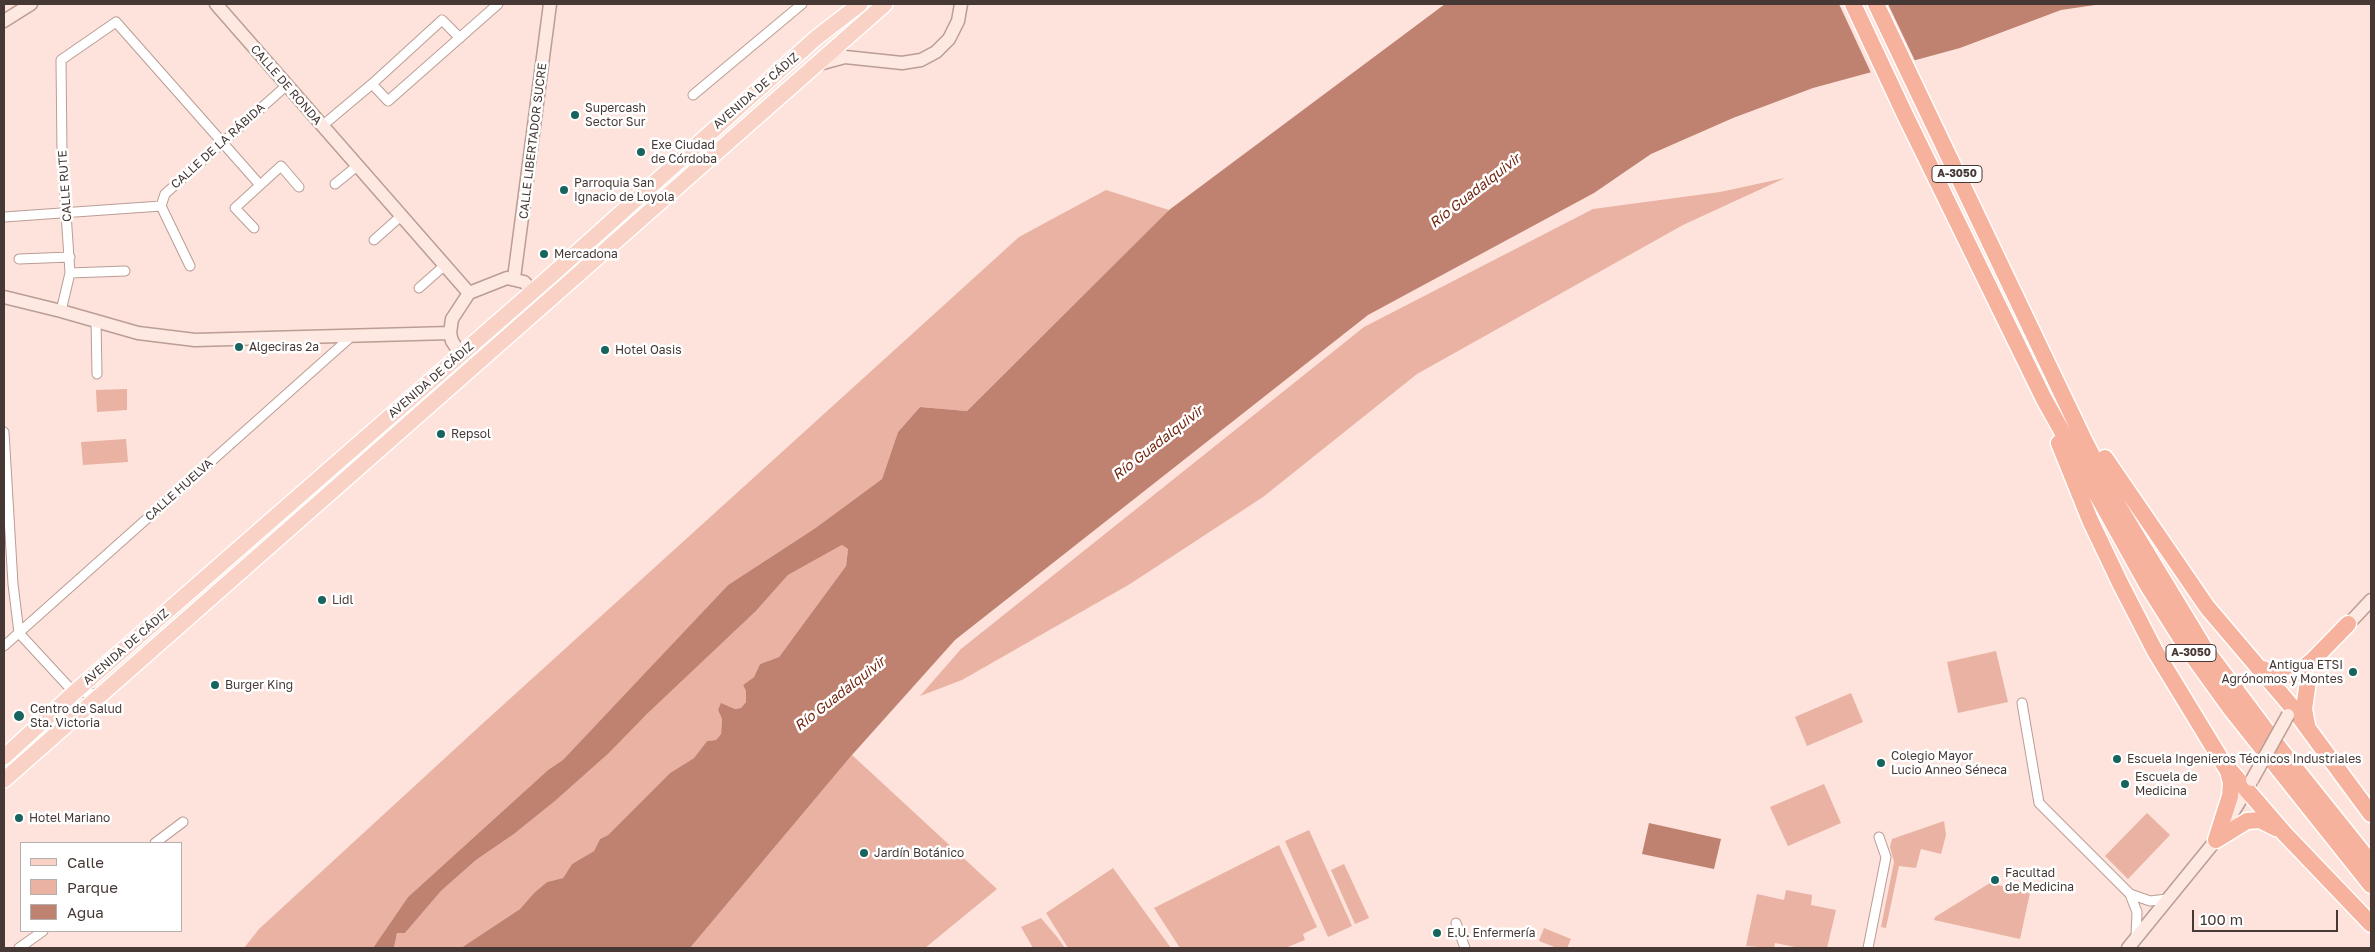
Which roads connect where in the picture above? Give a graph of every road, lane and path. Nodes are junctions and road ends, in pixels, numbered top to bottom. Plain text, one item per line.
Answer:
1 (31, 4) edge
2 (216, 4) edge
3 (498, 4) edge
4 (550, 4) edge
5 (802, 4) edge
6 (860, 4) edge
7 (885, 4) edge
8 (961, 4) edge
9 (1853, 4) edge
10 (1876, 4) edge
11 (4, 21) edge
12 (460, 38) junction
13 (810, 69) junction
14 (372, 84) junction
15 (287, 85) junction
16 (693, 95) dead end
17 (322, 126) junction
18 (223, 143) junction
19 (357, 166) junction
20 (335, 184) dead end
21 (260, 185) junction
22 (299, 186) dead end
23 (161, 206) junction
24 (67, 212) junction
25 (4, 216) edge
26 (402, 216) junction
27 (254, 228) dead end
28 (374, 240) dead end
29 (70, 257) junction
30 (19, 260) dead end
31 (445, 265) junction
32 (190, 266) dead end
33 (124, 271) dead end
34 (70, 273) junction
35 (514, 278) junction
36 (419, 288) dead end
37 (533, 291) junction
38 (470, 293) junction
39 (4, 297) edge
40 (61, 310) junction
41 (96, 321) junction
42 (450, 333) junction
43 (353, 335) junction
44 (489, 351) junction
45 (460, 355) junction
46 (472, 367) junction
47 (97, 374) dead end
48 (2044, 399) junction
49 (2067, 401) junction
50 (4, 432) edge
51 (6, 496) edge
52 (8, 585) edge
53 (2371, 600) edge
54 (2348, 624) junction
55 (19, 633) junction
56 (4, 646) edge
57 (2259, 666) junction
58 (2308, 681) junction
59 (76, 691) junction
60 (100, 695) junction
61 (2022, 703) dead end
62 (2290, 711) junction
63 (2310, 732) junction
64 (4, 757) edge
65 (2225, 765) junction
66 (4, 780) edge
67 (2249, 785) junction
68 (2371, 814) edge
69 (183, 822) dead end
70 (2284, 833) junction
71 (1879, 837) dead end
72 (2216, 840) junction
73 (156, 842) edge
74 (2371, 863) edge
75 (2371, 885) edge
76 (2130, 894) junction
77 (2170, 897) junction
78 (1456, 923) dead end
79 (2371, 924) edge
80 (42, 932) edge
81 (2132, 944) edge
82 (19, 948) edge
83 (1465, 948) edge
84 (1868, 948) edge

1 - 11 main road
2 - 15 main road, CALLE DE RONDA
3 - 12 street
4 - 35 main road, CALLE LIBERTADOR SUCRE
5 - 16 street
6 - 37 main road, AVENIDA DE CÁDIZ
7 - 13 main road, AVENIDA DE CÁDIZ
8 - 13 main road, AVENIDA DE CÁDIZ
9 - 48 highway, A-3050
10 - 49 highway, A-3050
12 - 14 street
12 - 14 street
13 - 44 main road, AVENIDA DE CÁDIZ
14 - 17 street
15 - 17 main road, CALLE DE RONDA
15 - 18 street, CALLE DE LA RÁBIDA
17 - 19 main road, CALLE DE RONDA
18 - 21 street
18 - 23 street, CALLE DE LA RÁBIDA
18 - 24 street, CALLE RUTE
19 - 20 street
19 - 26 main road, CALLE DE RONDA
21 - 22 street
21 - 27 street
23 - 24 street
23 - 32 street
24 - 25 street
24 - 29 street, CALLE RUTE
26 - 28 street
26 - 31 main road, CALLE DE RONDA
29 - 30 street
29 - 34 street, CALLE RUTE
31 - 36 street
31 - 38 main road, CALLE DE RONDA
33 - 34 street
34 - 40 street, CALLE RUTE
35 - 37 main road
35 - 38 main road
37 - 44 main road
37 - 45 main road, AVENIDA DE CÁDIZ
38 - 42 main road
39 - 40 main road
40 - 41 main road
41 - 43 main road
41 - 47 street
42 - 43 main road
42 - 45 main road
43 - 55 street, CALLE HUELVA
44 - 46 main road, AVENIDA DE CÁDIZ
45 - 46 main road
45 - 59 main road, AVENIDA DE CÁDIZ
46 - 60 main road, AVENIDA DE CÁDIZ
48 - 65 highway
48 - 75 highway, A-3050
49 - 57 highway
49 - 74 highway, A-3050
50 - 51 street
51 - 52 street
52 - 55 street
53 - 54 main road
54 - 57 highway
54 - 58 main road
55 - 56 street, CALLE HUELVA
55 - 59 street
57 - 62 highway
58 - 62 main road
58 - 63 highway
59 - 60 street
59 - 64 main road, AVENIDA DE CÁDIZ
60 - 66 main road, AVENIDA DE CÁDIZ
61 - 76 street
62 - 63 highway
62 - 67 main road, bridge
63 - 68 highway
65 - 67 highway
65 - 72 highway
67 - 70 highway
67 - 72 main road
69 - 73 street
70 - 72 highway
70 - 79 highway
71 - 84 street
72 - 77 main road
76 - 77 street
76 - 81 street
77 - 81 main road
78 - 83 street
80 - 82 street

